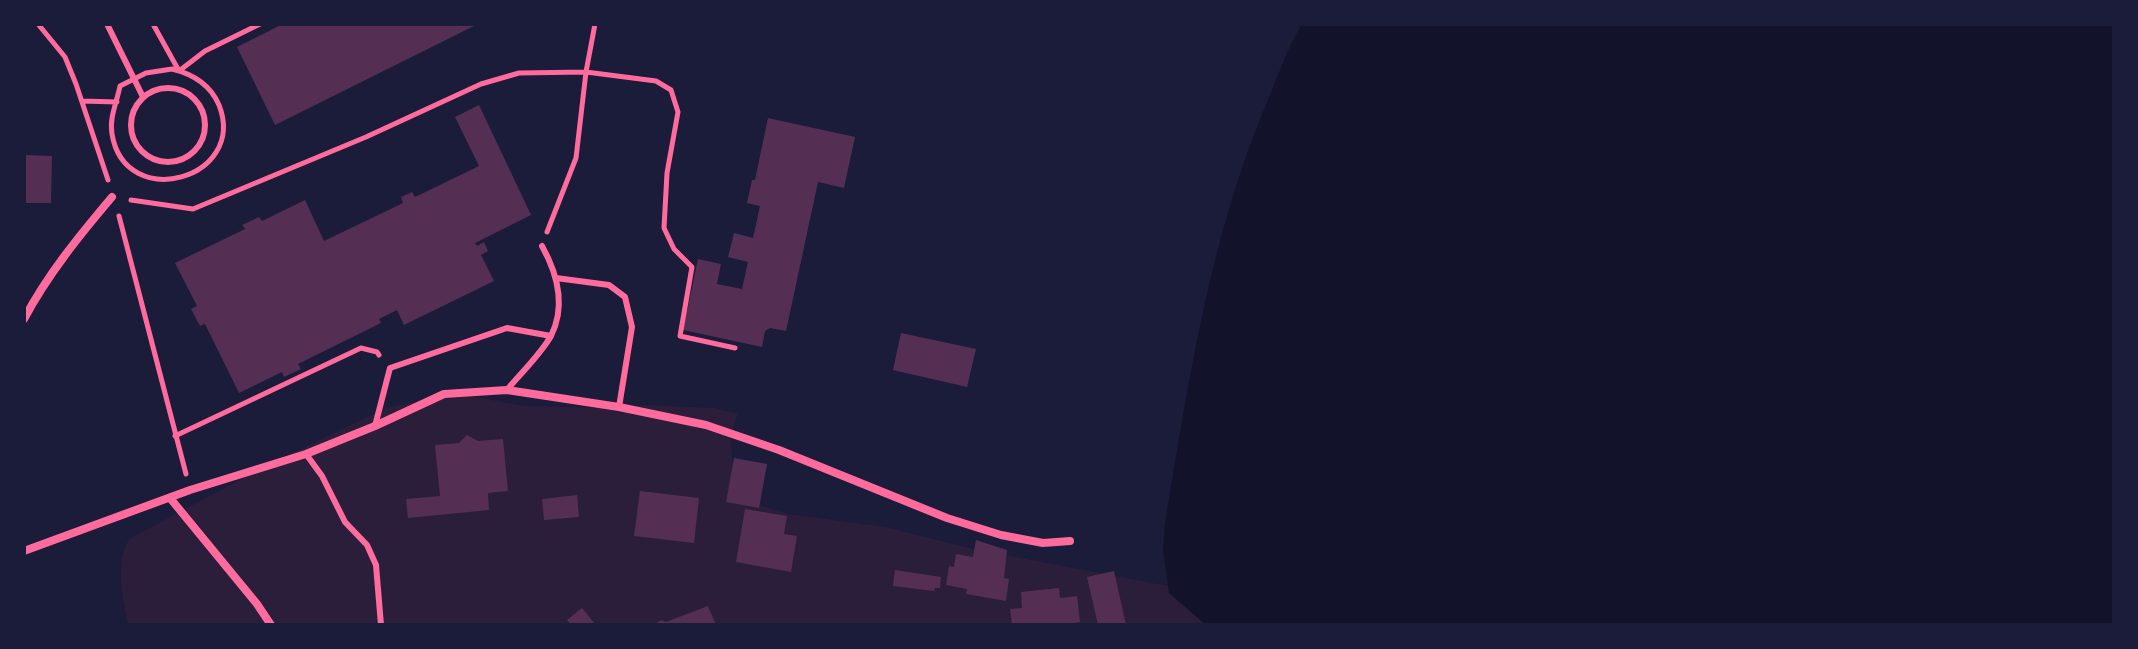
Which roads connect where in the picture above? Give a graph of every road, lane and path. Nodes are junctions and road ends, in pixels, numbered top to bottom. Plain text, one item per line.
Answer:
1 (38, 24) edge
2 (107, 24) edge
3 (153, 24) edge
4 (260, 24) edge
5 (595, 24) edge
6 (179, 71) junction
7 (586, 72) junction
8 (133, 80) junction
9 (143, 97) junction
10 (82, 101) junction
11 (117, 102) junction
12 (112, 197) junction
13 (542, 246) joint
14 (556, 278) junction
15 (24, 319) edge
16 (551, 336) junction
17 (735, 348) dead end
18 (390, 368) junction
19 (507, 390) junction
20 (619, 407) junction
21 (375, 426) junction
22 (174, 436) junction
23 (306, 454) junction
24 (190, 490) junction
25 (170, 498) junction
26 (1070, 541) dead end
27 (24, 551) edge
28 (271, 625) edge
29 (381, 625) edge

1 - 10 path
2 - 8 lane
3 - 6 path
4 - 6 path
5 - 7 path
6 - 8 path
6 - 11 path
7 - 12 path
7 - 13 path
7 - 17 path
8 - 9 lane
8 - 11 path
9 - 9 lane
10 - 11 path
10 - 12 path
12 - 15 street
12 - 22 path
13 - 14 lane
14 - 16 lane
14 - 20 lane
16 - 18 lane
16 - 19 lane
18 - 21 lane
18 - 22 path
19 - 20 street
19 - 21 street
20 - 26 street
21 - 23 street
22 - 24 path
23 - 24 street
23 - 29 lane
24 - 25 street
25 - 27 street
25 - 28 street

